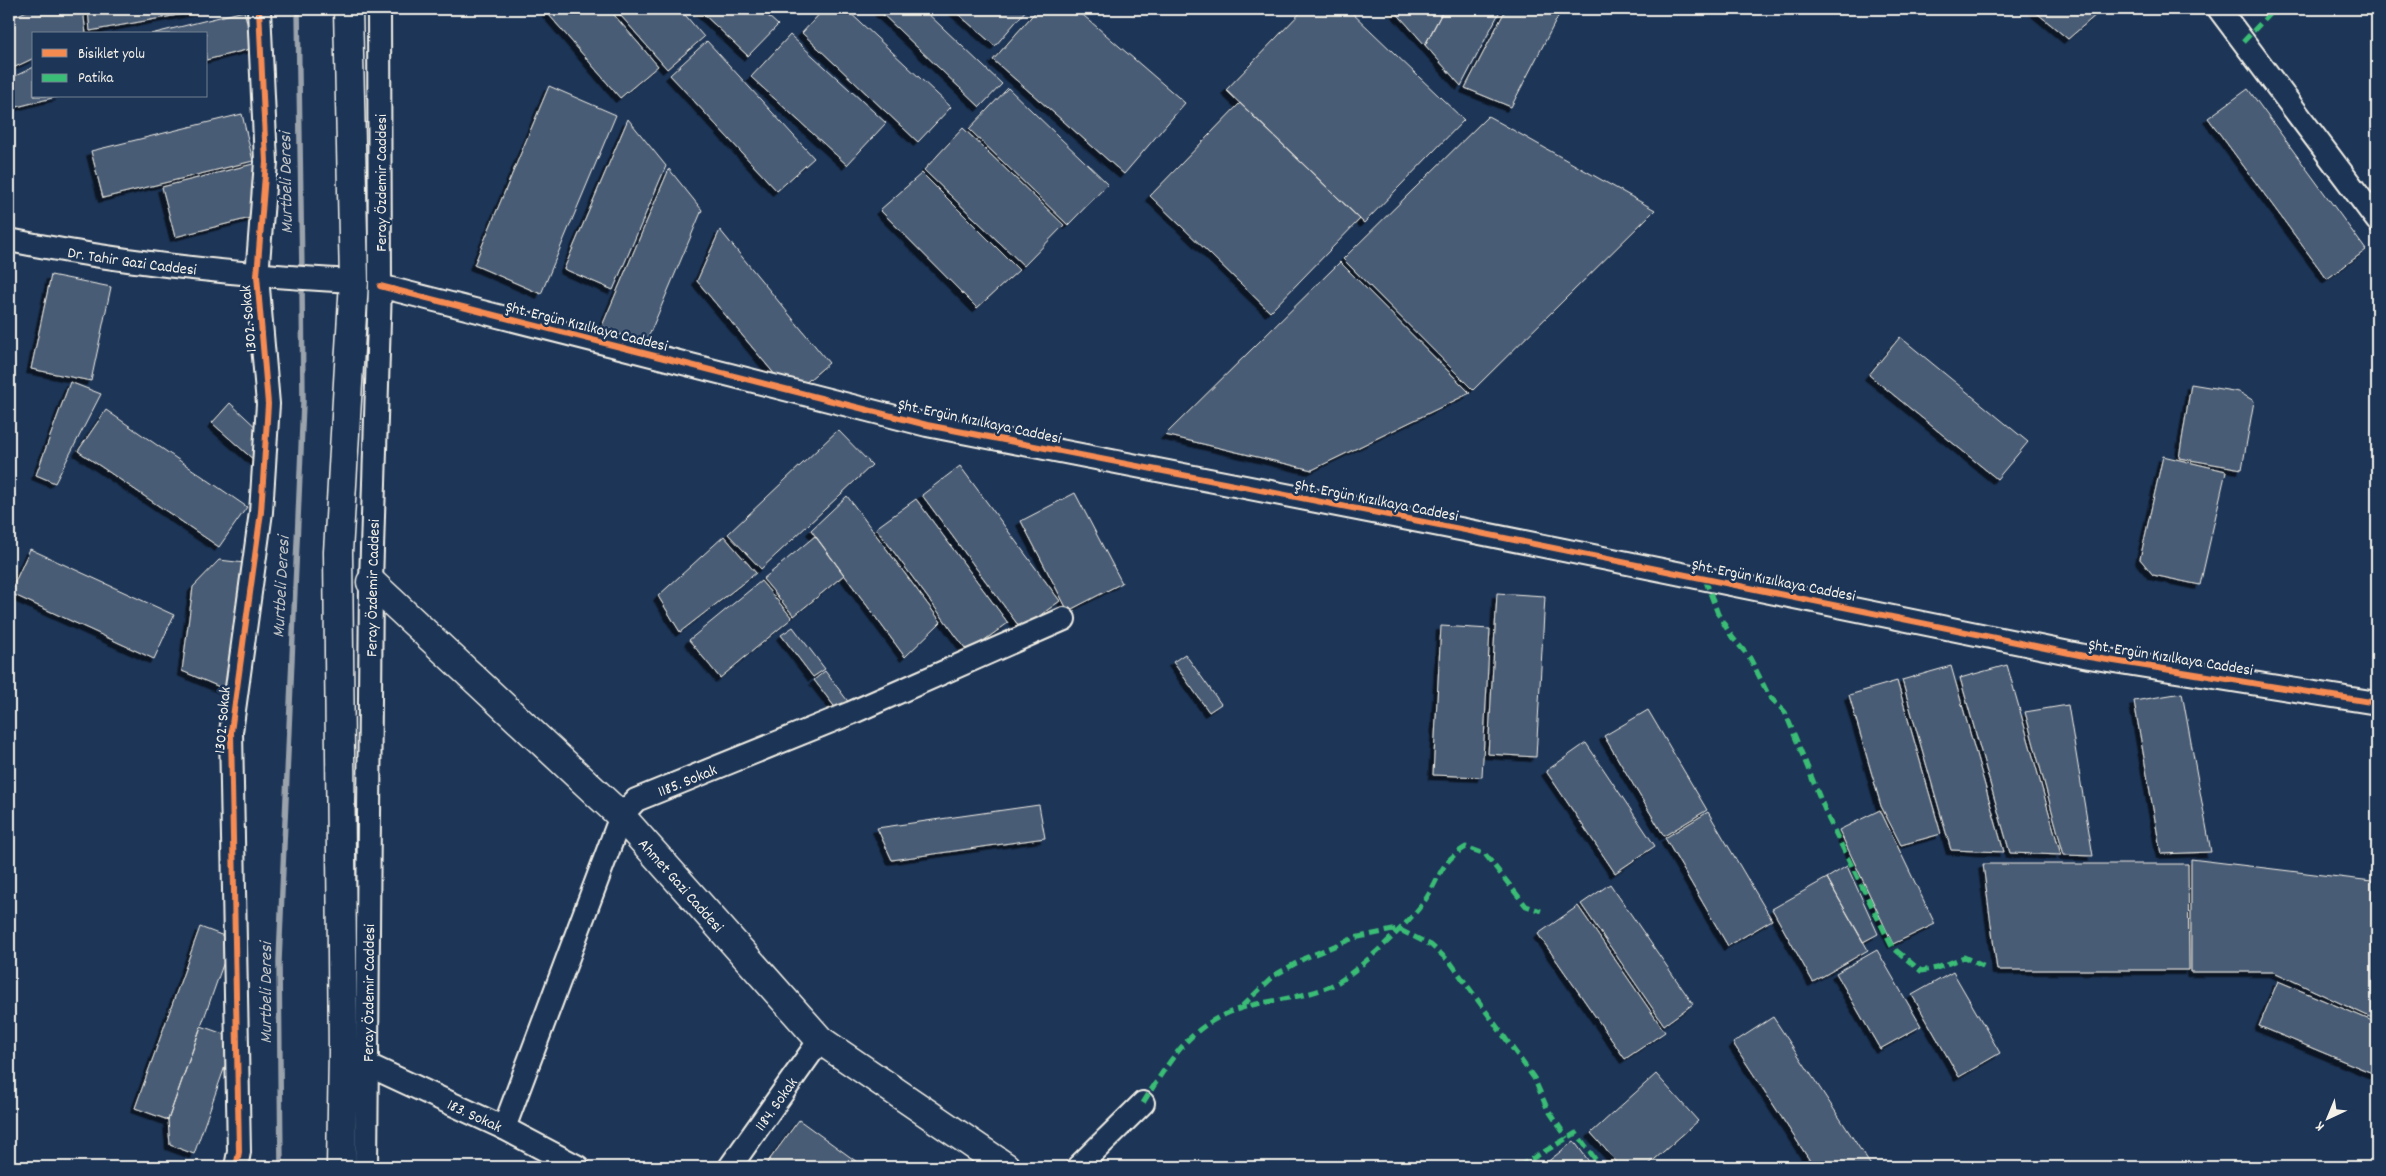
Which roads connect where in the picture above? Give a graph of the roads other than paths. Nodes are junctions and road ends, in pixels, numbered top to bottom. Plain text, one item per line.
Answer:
1 (259, 9) edge
2 (348, 9) edge
3 (380, 9) edge
4 (2218, 9) edge
5 (350, 123) junction
6 (380, 127) junction
7 (2377, 220) edge
8 (9, 240) edge
9 (256, 276) junction
10 (318, 279) joint
11 (367, 284) junction
12 (371, 582) junction
13 (1064, 619) dead end
14 (2377, 703) edge
15 (621, 816) junction
16 (820, 1040) junction
17 (368, 1065) junction
18 (1144, 1103) dead end
19 (504, 1128) junction
20 (236, 1167) edge
21 (341, 1167) edge
22 (366, 1167) edge
23 (578, 1167) edge
24 (730, 1167) edge
25 (1006, 1167) edge
26 (1078, 1167) edge

1 - 9 street, 1302. Sokak
2 - 5 street
3 - 6 street, Feray Özdemir Caddesi
4 - 7 street
5 - 6 street
5 - 11 street
6 - 11 street, Feray Özdemir Caddesi
8 - 9 street, Dr. Tahir Gazi Caddesi
9 - 10 street, Dr. Tahir Gazi Caddesi
9 - 20 street, 1302. Sokak
10 - 11 street, Şht. Ergün Kızılkaya Caddesi
11 - 12 street, Feray Özdemir Caddesi
11 - 14 street, Şht. Ergün Kızılkaya Caddesi
11 - 21 street
12 - 15 street, Ahmet Gazi Caddesi
12 - 17 street, Feray Özdemir Caddesi
13 - 15 street, 1185. Sokak
15 - 16 street, Ahmet Gazi Caddesi
15 - 19 street, 1185. Sokak
16 - 24 street, 1184. Sokak
16 - 25 street, Ahmet Gazi Caddesi
17 - 19 street, 183. Sokak
17 - 22 street, Feray Özdemir Caddesi
18 - 26 street
19 - 23 street, 183. Sokak

